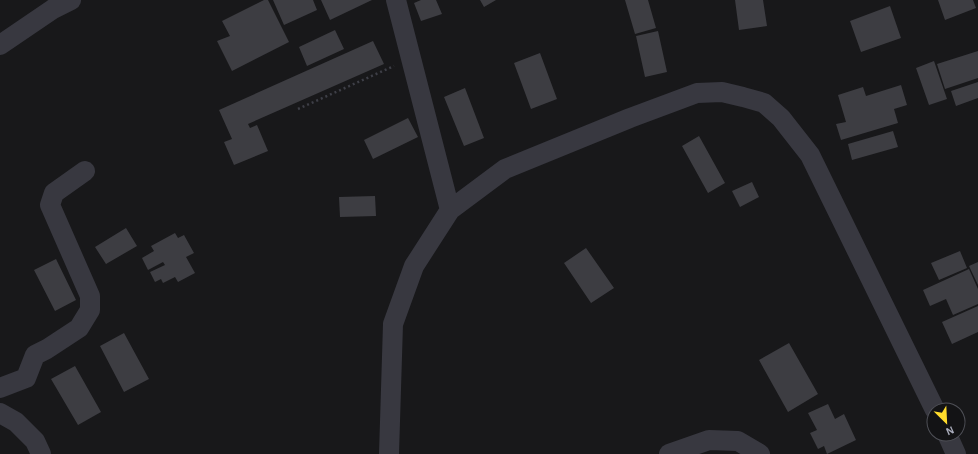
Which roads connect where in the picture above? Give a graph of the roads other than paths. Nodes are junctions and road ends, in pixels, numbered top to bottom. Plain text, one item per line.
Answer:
1 (71, 0) edge
2 (396, 0) edge
3 (0, 45) edge
4 (85, 171) dead end
5 (450, 210) junction
6 (0, 388) edge
7 (931, 402) edge
8 (0, 414) edge
9 (951, 442) edge
10 (41, 454) edge
11 (389, 454) edge
12 (669, 454) edge
13 (760, 454) edge
14 (956, 454) edge

1 - 3 street
2 - 5 street
4 - 6 street
5 - 7 street
5 - 11 street
8 - 10 street
9 - 14 street
12 - 13 street

